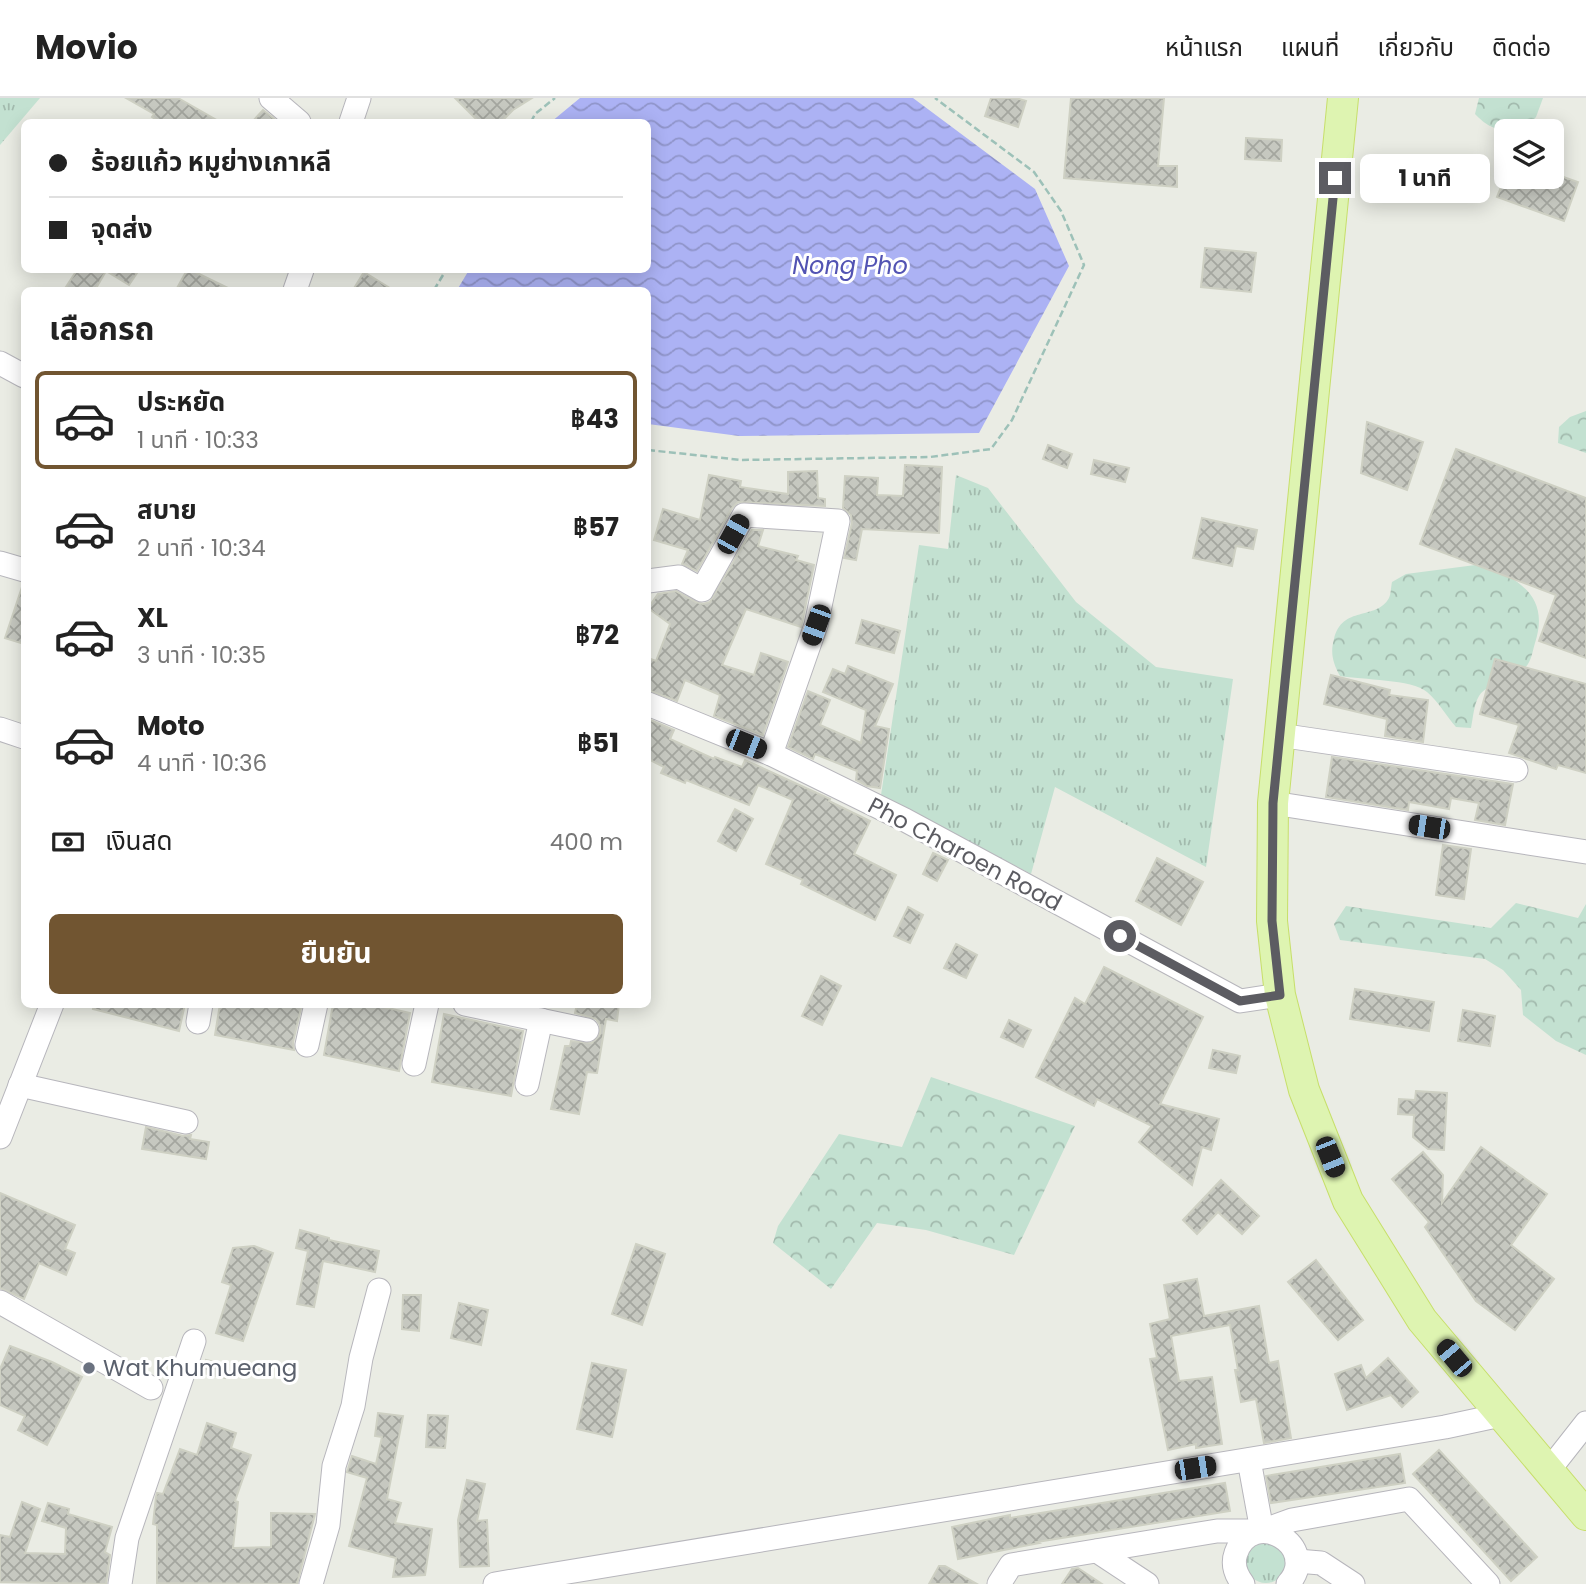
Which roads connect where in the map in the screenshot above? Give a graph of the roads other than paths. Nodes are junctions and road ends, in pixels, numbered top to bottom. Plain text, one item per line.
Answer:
1 (271, 98) edge
2 (359, 98) edge
3 (1342, 98) edge
4 (296, 119) edge
5 (352, 119) edge
6 (0, 363) edge
7 (21, 374) edge
8 (0, 563) edge
9 (21, 569) edge
10 (651, 581) edge
11 (651, 705) edge
12 (0, 729) edge
13 (1279, 735) junction
14 (21, 736) edge
15 (771, 754) junction
16 (1516, 770) dead end
17 (1273, 803) junction
18 (1586, 852) edge
19 (1280, 995) junction
20 (50, 1008) edge
21 (315, 1008) edge
22 (426, 1008) edge
23 (484, 1008) edge
24 (541, 1020) junction
25 (587, 1030) dead end
26 (307, 1045) dead end
27 (414, 1064) dead end
28 (527, 1084) dead end
29 (20, 1085) junction
30 (186, 1122) dead end
31 (0, 1137) edge
32 (379, 1290) dead end
33 (3, 1310) edge
34 (194, 1341) dead end
35 (151, 1388) dead end
36 (1501, 1415) junction
37 (1586, 1423) edge
38 (1248, 1460) junction
39 (1549, 1470) junction
40 (1586, 1515) edge
41 (1262, 1531) junction
42 (1097, 1551) junction
43 (1297, 1561) junction
44 (120, 1584) edge
45 (311, 1584) edge
46 (495, 1584) edge
47 (999, 1584) edge
48 (1147, 1584) edge
49 (1243, 1584) edge
50 (1288, 1584) edge
51 (1353, 1584) edge
52 (1488, 1584) edge

1 - 4 street
2 - 5 street
3 - 13 main road
6 - 7 street
8 - 9 street
10 - 15 street
11 - 15 street, Pho Charoen Road
12 - 14 street
13 - 16 street
13 - 17 main road
15 - 19 street, Pho Charoen Road
17 - 18 street
17 - 19 main road
19 - 36 main road
20 - 29 street
21 - 26 street
22 - 27 street
23 - 24 street
24 - 25 street
24 - 28 street
29 - 30 street
29 - 31 street
32 - 45 street
33 - 35 street
34 - 44 street
36 - 38 street
36 - 39 main road
37 - 39 street
38 - 41 street
38 - 46 street
39 - 40 main road
41 - 42 street
41 - 43 street
41 - 49 street
41 - 52 street
42 - 47 street
42 - 48 street
43 - 50 street
43 - 51 street

